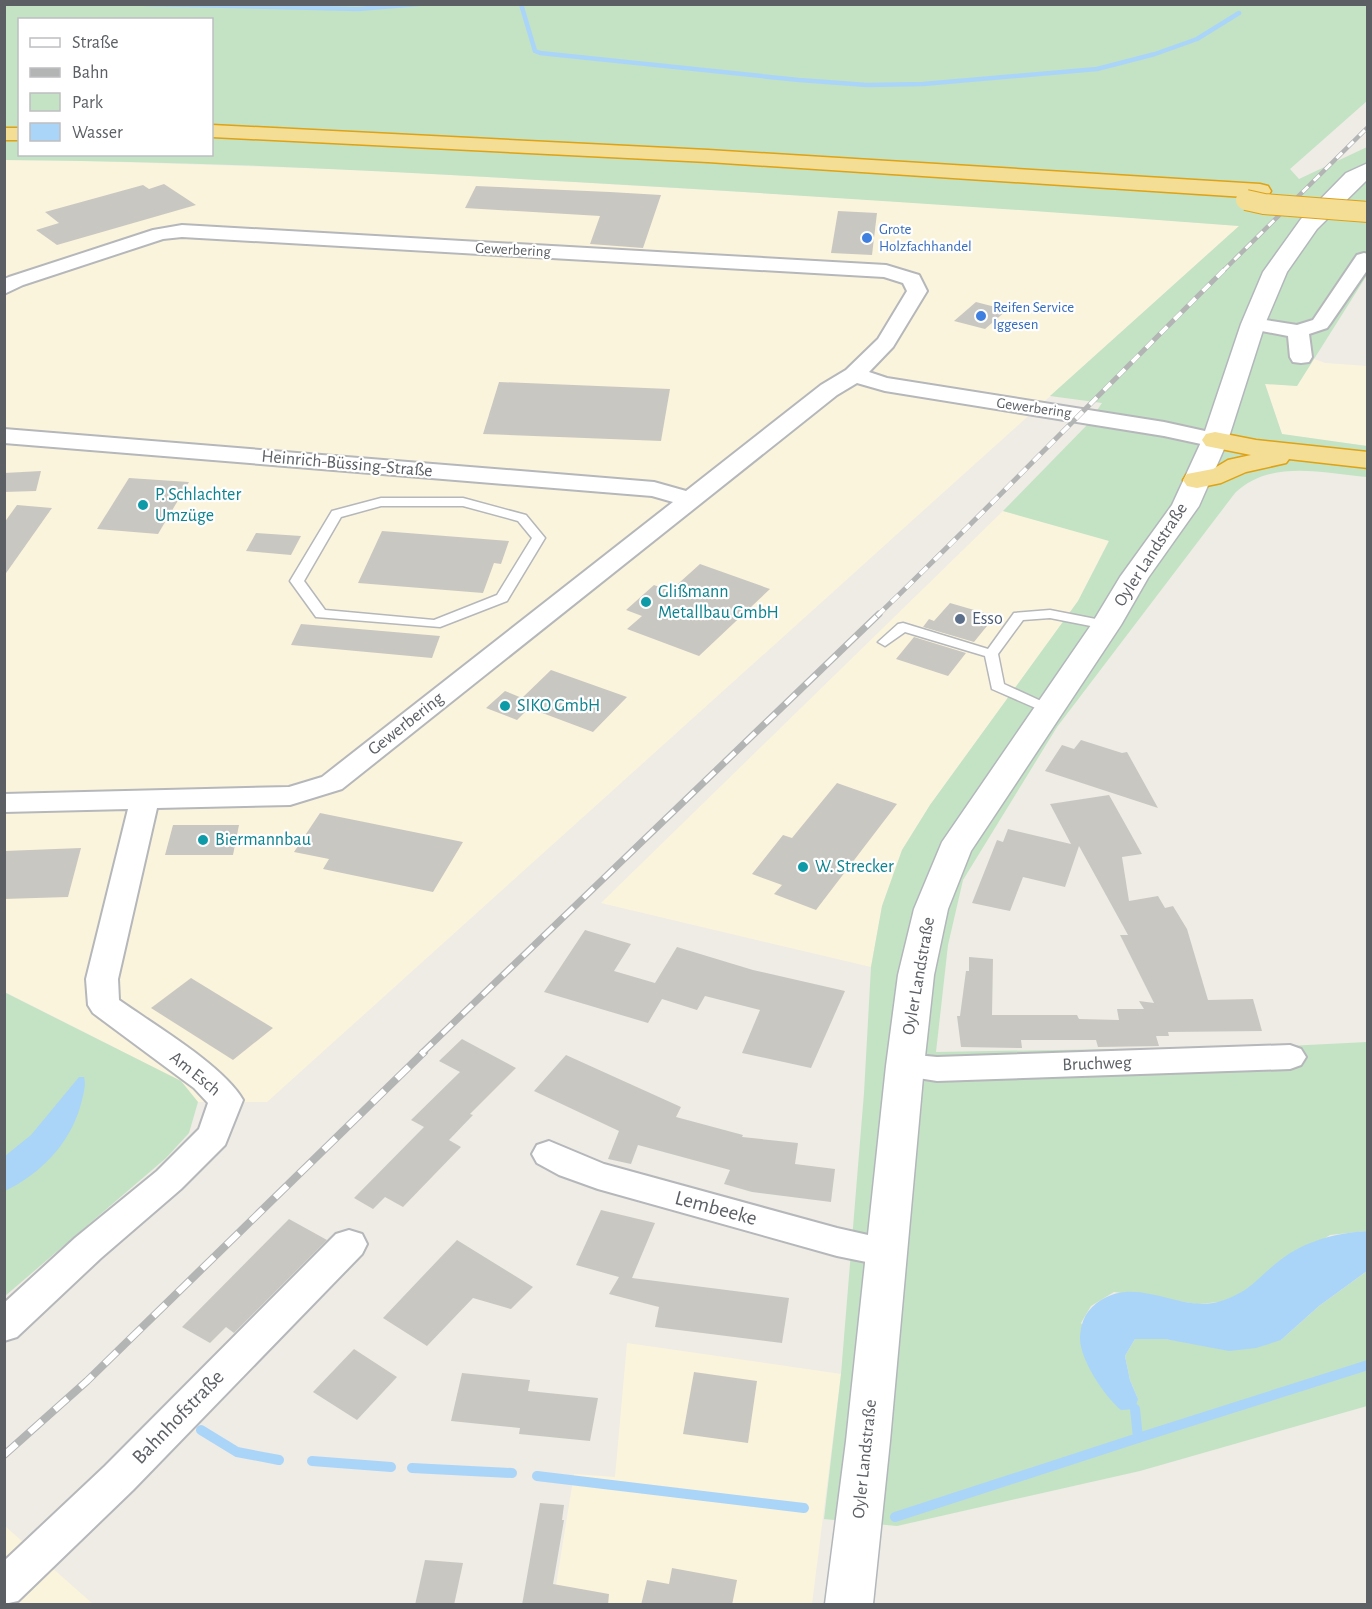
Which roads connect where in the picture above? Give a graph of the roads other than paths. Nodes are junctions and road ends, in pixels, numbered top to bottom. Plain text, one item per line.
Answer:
1 (213, 132) edge
2 (213, 142) edge
3 (1368, 169) edge
4 (1253, 196) junction
5 (1368, 199) edge
6 (1368, 210) edge
7 (1364, 259) dead end
8 (4, 288) edge
9 (1253, 324) junction
10 (1298, 331) junction
11 (1301, 357) dead end
12 (854, 375) junction
13 (4, 436) edge
14 (1215, 440) junction
15 (1302, 453) junction
16 (1368, 460) edge
17 (1197, 480) junction
18 (688, 499) junction
19 (463, 502) joint
20 (1106, 625) junction
21 (885, 642) dead end
22 (991, 654) junction
23 (1047, 709) junction
24 (145, 799) junction
25 (4, 803) edge
26 (1290, 1057) dead end
27 (905, 1066) junction
28 (549, 1154) dead end
29 (349, 1244) dead end
30 (886, 1252) junction
31 (4, 1326) edge
32 (4, 1588) edge
33 (849, 1605) edge

1 - 4 highway
2 - 4 highway
3 - 9 main road, Oyler Landstraße
4 - 5 highway
4 - 6 highway, bridge
7 - 10 street
8 - 12 street, Gewerbering
9 - 10 street
9 - 14 main road, Oyler Landstraße
10 - 11 street
12 - 14 street, Gewerbering
12 - 18 street, Gewerbering
13 - 18 street, Heinrich-Büssing-Straße
14 - 15 highway
14 - 17 main road, Oyler Landstraße
15 - 16 highway
15 - 17 highway
17 - 20 main road, Oyler Landstraße
18 - 24 street, Gewerbering
19 - 19 lane
20 - 22 lane
20 - 23 main road, Oyler Landstraße
21 - 22 lane
22 - 23 lane
23 - 27 main road, Oyler Landstraße
24 - 25 street, Gewerbering
24 - 31 street, Am Esch
26 - 27 street, Bruchweg
27 - 30 main road, Oyler Landstraße
28 - 30 street, Lembeeke
29 - 32 street, Bahnhofstraße
30 - 33 main road, Oyler Landstraße

